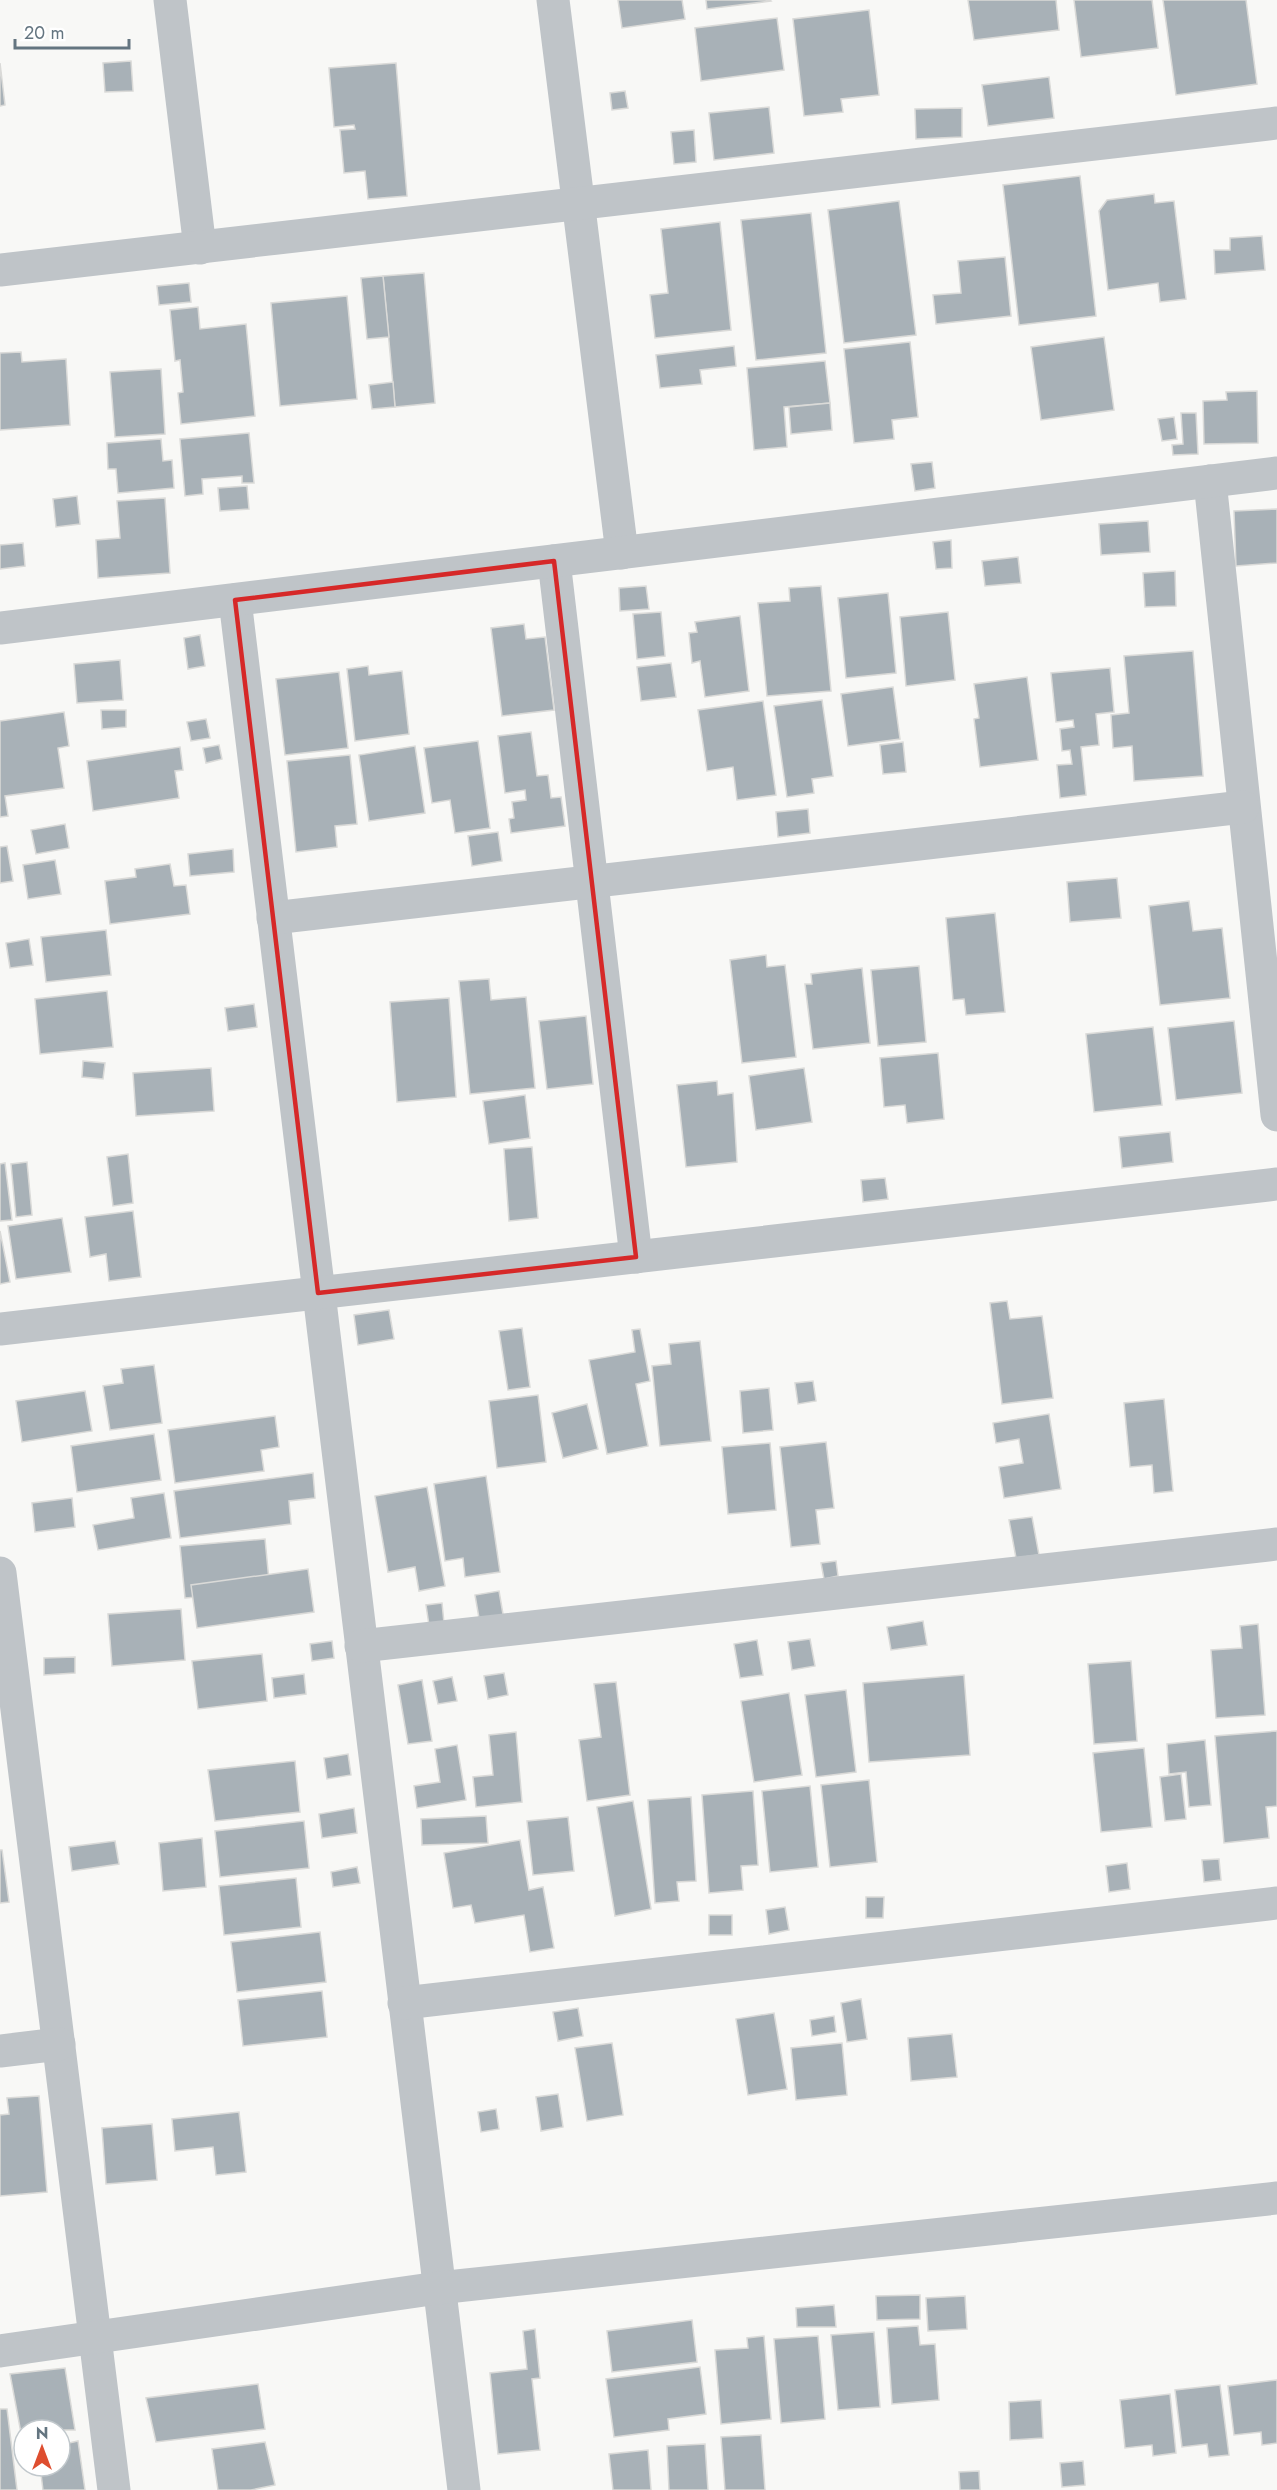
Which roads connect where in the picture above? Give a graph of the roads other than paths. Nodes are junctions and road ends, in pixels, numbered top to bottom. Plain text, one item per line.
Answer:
1 (170, 0) edge
2 (553, 0) edge
3 (1277, 123) edge
4 (578, 205) junction
5 (200, 248) junction
6 (0, 270) edge
7 (1277, 473) edge
8 (1210, 481) junction
9 (622, 553) junction
10 (554, 561) junction
11 (235, 600) junction
12 (0, 628) edge
13 (1244, 807) junction
14 (592, 882) junction
15 (273, 918) junction
16 (1277, 1115) edge
17 (1277, 1184) edge
18 (636, 1257) junction
19 (318, 1293) junction
20 (0, 1329) edge
21 (1277, 1544) edge
22 (0, 1573) edge
23 (361, 1646) junction
24 (1277, 1903) edge
25 (404, 2003) junction
26 (59, 2044) junction
27 (0, 2051) edge
28 (1277, 2198) edge
29 (438, 2288) junction
30 (95, 2338) junction
31 (0, 2351) edge
32 (114, 2490) edge
33 (464, 2490) edge

1 - 5 street
2 - 4 street
3 - 4 street
4 - 5 street
4 - 9 street
5 - 6 street
7 - 8 street
8 - 9 street
8 - 13 street
9 - 10 street
10 - 11 street
10 - 14 street
11 - 12 street
11 - 15 street
13 - 14 street
13 - 16 street
14 - 15 street
14 - 18 street
15 - 19 street
17 - 18 street
18 - 19 street
19 - 20 street
19 - 23 street
21 - 23 street
22 - 26 street
23 - 25 street
24 - 25 street
25 - 29 street
26 - 27 street
26 - 30 street
28 - 29 street
29 - 30 street
29 - 33 street
30 - 31 street
30 - 32 street

